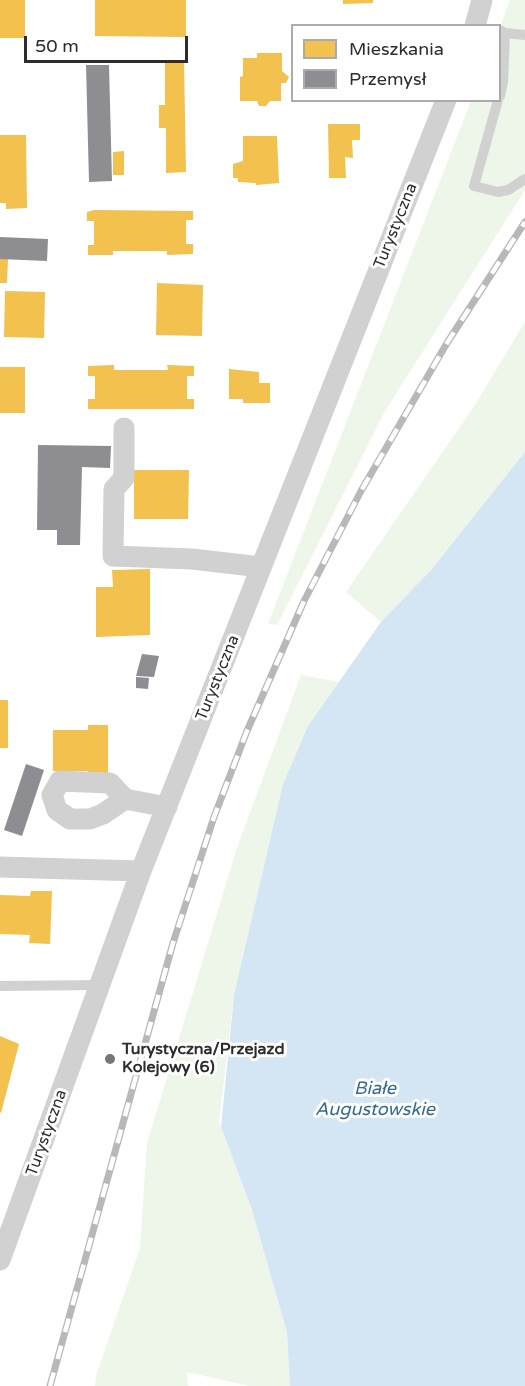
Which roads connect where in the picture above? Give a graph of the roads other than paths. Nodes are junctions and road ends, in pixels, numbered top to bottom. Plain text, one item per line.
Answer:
1 (482, 0) edge
2 (480, 24) edge
3 (502, 31) edge
4 (525, 35) edge
5 (501, 90) edge
6 (445, 102) edge
7 (498, 102) edge
8 (525, 179) edge
9 (124, 429) dead end
10 (261, 567) junction
11 (124, 799) dead end
12 (166, 807) junction
13 (0, 867) edge
14 (141, 871) junction
15 (100, 985) junction
16 (0, 986) edge
17 (0, 1260) edge

1 - 2 street
3 - 4 lane
3 - 5 lane
6 - 10 street, Turystyczna
7 - 8 lane
9 - 10 street
10 - 12 street, Turystyczna
11 - 12 street
12 - 14 street, Turystyczna
13 - 14 street
14 - 15 street, Turystyczna
15 - 16 lane
15 - 17 street, Turystyczna

